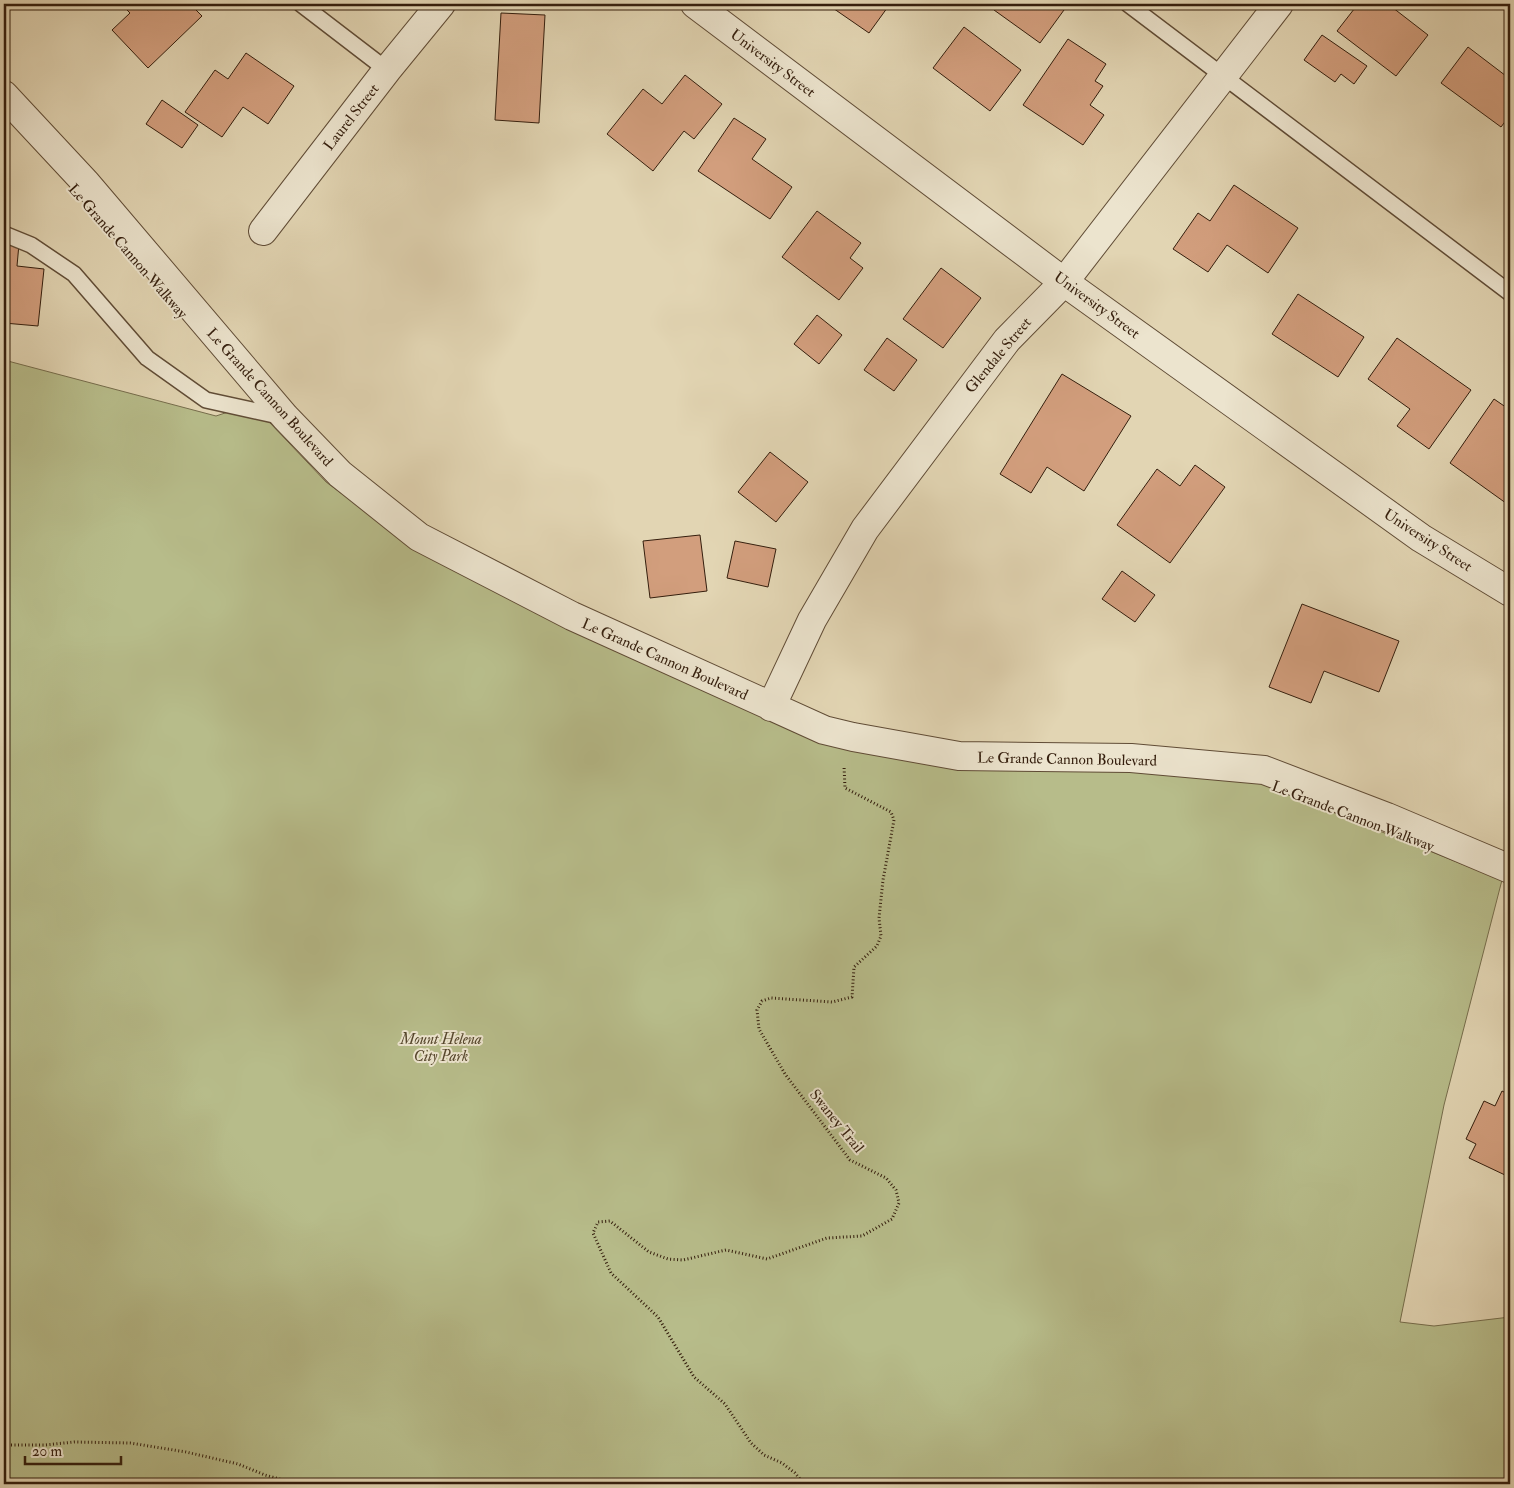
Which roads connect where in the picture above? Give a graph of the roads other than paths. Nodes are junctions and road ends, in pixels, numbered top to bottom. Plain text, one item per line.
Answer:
1 (301, 4) edge
2 (441, 4) edge
3 (695, 4) edge
4 (1128, 4) edge
5 (1280, 4) edge
6 (386, 70) junction
7 (1224, 75) junction
8 (4, 95) edge
9 (262, 231) dead end
10 (4, 234) edge
11 (1064, 282) junction
12 (1510, 293) edge
13 (285, 417) junction
14 (1510, 592) edge
15 (771, 707) junction
16 (1510, 869) edge

1 - 6 lane
2 - 6 street, Laurel Street
3 - 11 street, University Street
4 - 7 lane
5 - 7 street, Glendale Street
6 - 9 street, Laurel Street
7 - 11 street, Glendale Street
7 - 12 lane
8 - 13 street, Le Grande Cannon Boulevard
10 - 13 lane
11 - 14 street, University Street
11 - 15 street, Glendale Street
13 - 15 street, Le Grande Cannon Boulevard
15 - 16 street, Le Grande Cannon Boulevard

